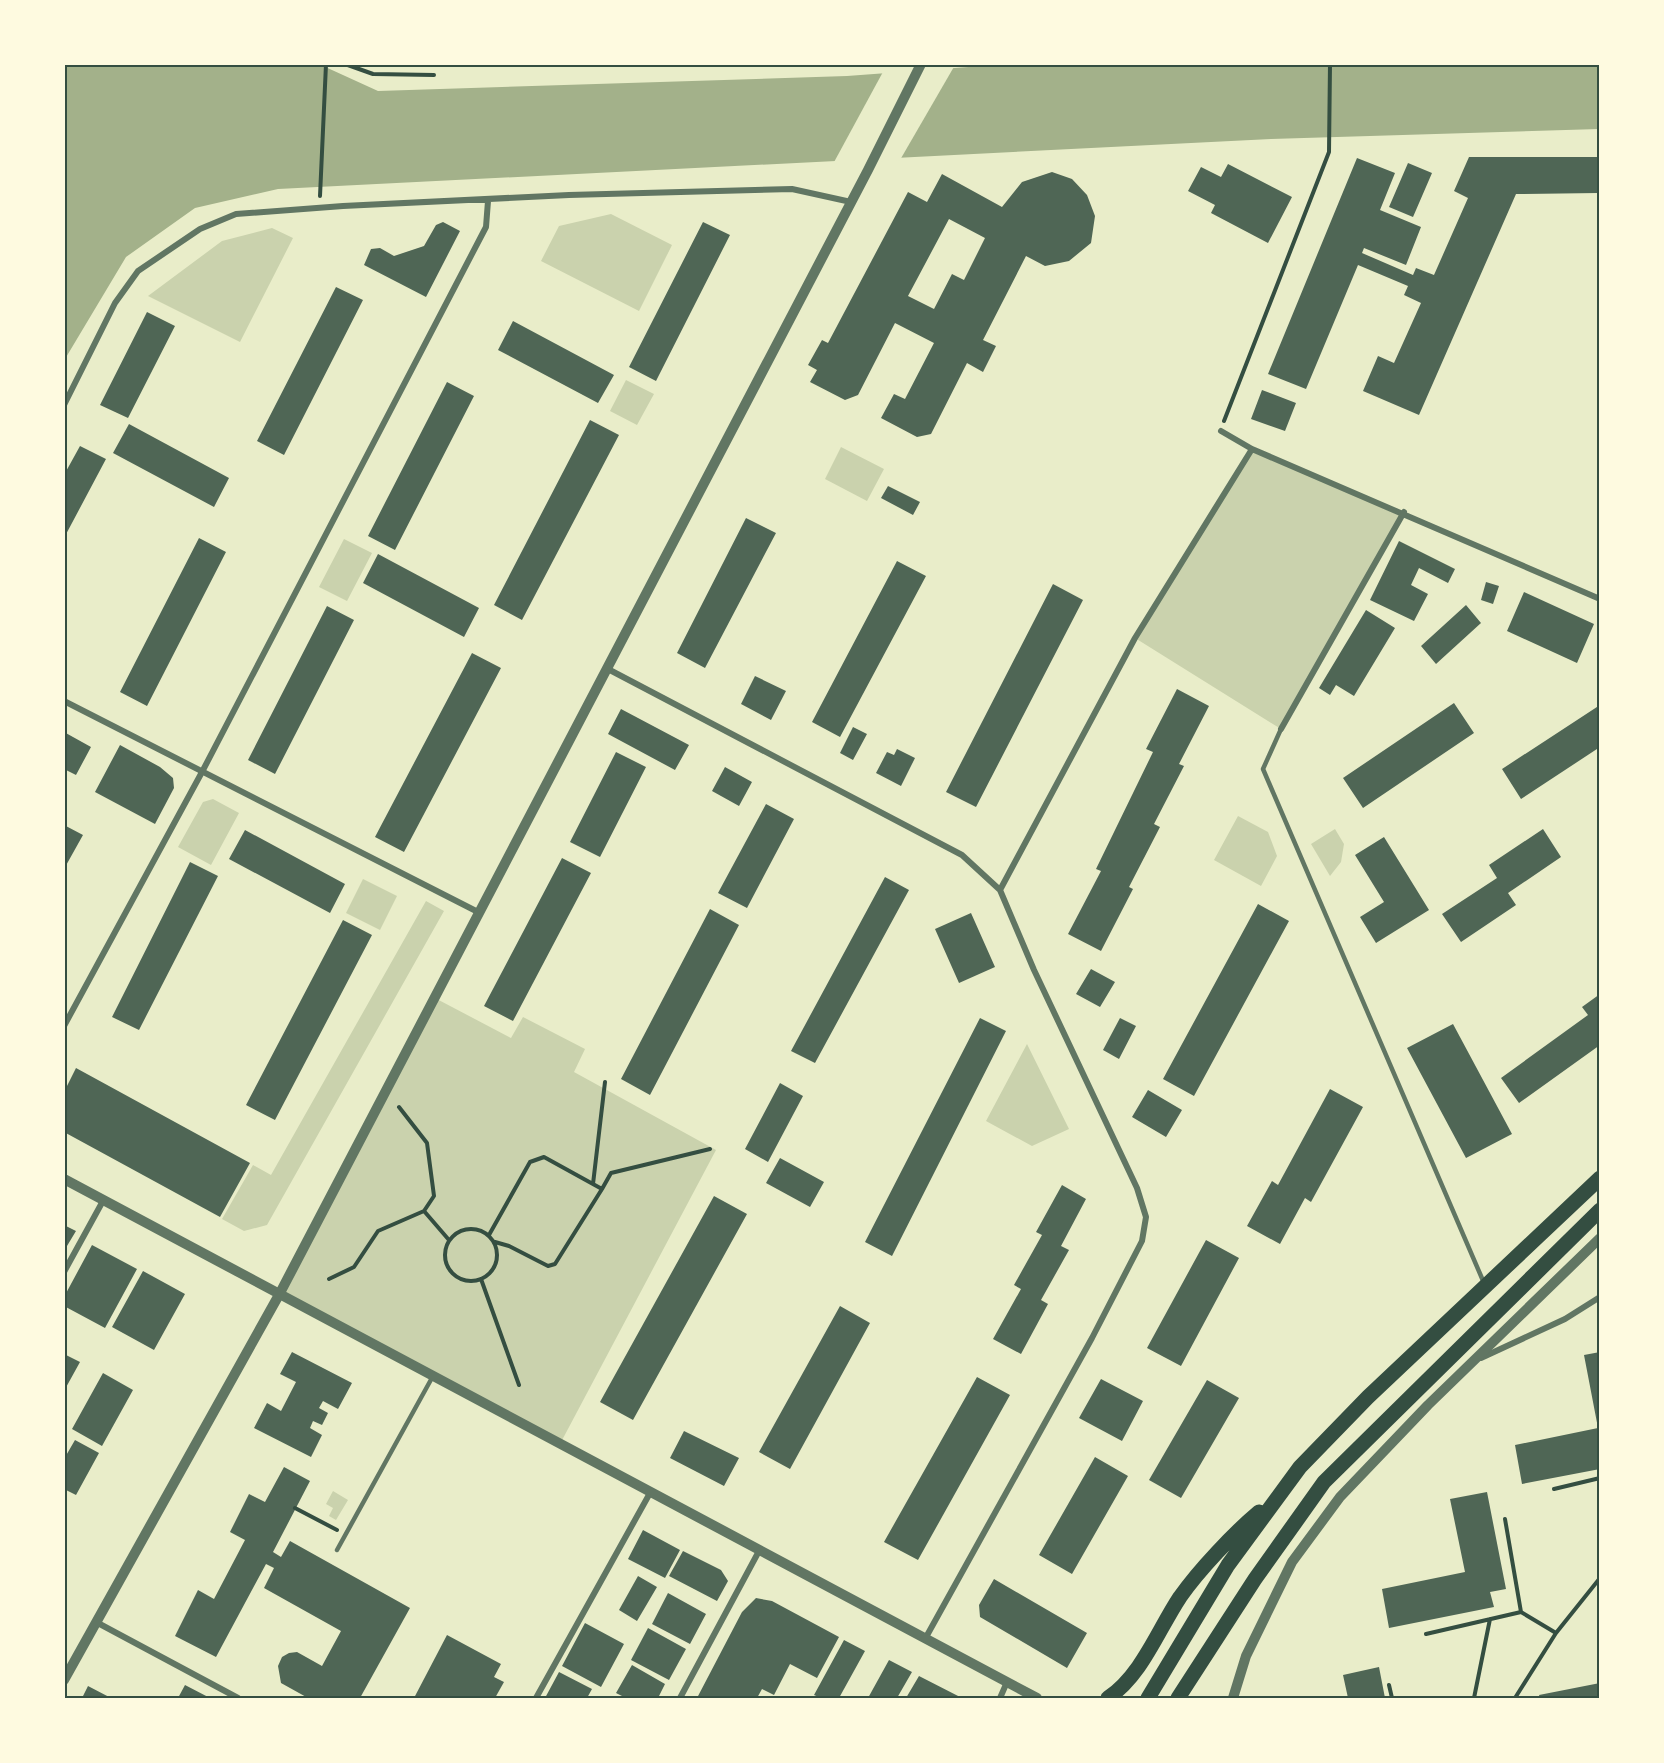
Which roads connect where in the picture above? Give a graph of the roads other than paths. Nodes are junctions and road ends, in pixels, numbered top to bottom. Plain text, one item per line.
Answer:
1 (921, 64) edge
2 (488, 201) junction
3 (851, 202) junction
4 (64, 405) edge
5 (1221, 430) road end
6 (1252, 449) junction
7 (1404, 512) junction
8 (1599, 599) edge
9 (606, 667) junction
10 (64, 701) edge
11 (1281, 729) joint
12 (202, 772) junction
13 (1000, 890) junction
14 (478, 912) junction
15 (64, 1026) edge
16 (1599, 1178) edge
17 (64, 1179) edge
18 (104, 1199) junction
19 (1599, 1210) edge
20 (1599, 1238) edge
21 (64, 1272) edge
22 (1486, 1287) junction
23 (279, 1293) junction
24 (1599, 1297) edge
25 (1475, 1361) junction
26 (433, 1376) junction
27 (650, 1493) junction
28 (1277, 1496) junction
29 (337, 1550) dead end
30 (759, 1551) junction
31 (96, 1622) junction
32 (925, 1639) junction
33 (64, 1680) edge
34 (1007, 1682) junction
35 (238, 1698) edge
36 (536, 1698) edge
37 (680, 1698) edge
38 (999, 1698) edge
39 (1037, 1698) edge
40 (1108, 1698) edge
41 (1148, 1698) edge
42 (1178, 1698) edge
43 (1233, 1698) edge

1 - 3 street
2 - 3 street
2 - 4 street
2 - 12 street
3 - 9 street
5 - 6 street
6 - 7 street
6 - 13 street
7 - 8 street
7 - 11 street
9 - 13 street
9 - 14 street
10 - 12 street
11 - 22 lane
12 - 14 street
12 - 15 street
13 - 32 street
14 - 23 street
16 - 22 main road
17 - 18 street
18 - 21 street
18 - 23 street
19 - 42 main road
20 - 25 street
22 - 28 main road
23 - 26 street
23 - 31 street
24 - 25 street
25 - 43 street
26 - 27 street
26 - 29 lane
27 - 30 street
27 - 36 street
28 - 40 main road
28 - 41 main road
30 - 32 street
30 - 37 street
31 - 33 street
31 - 35 street
32 - 34 street
34 - 38 street
34 - 39 street

